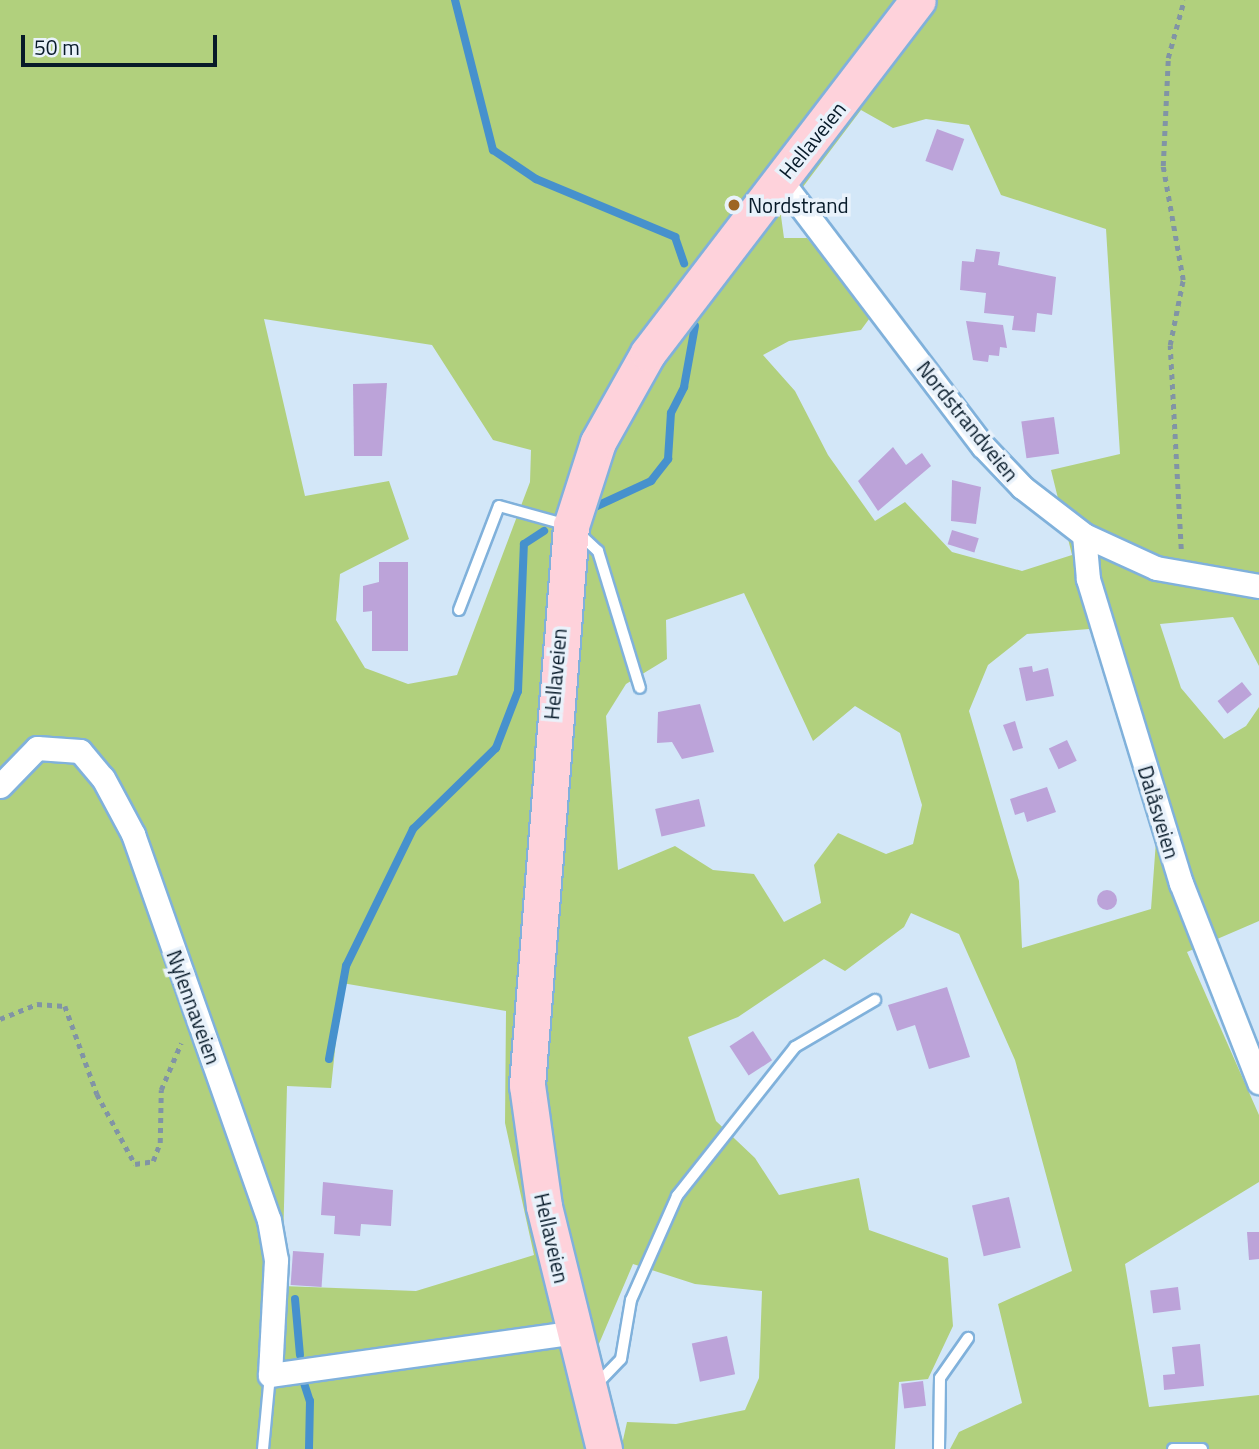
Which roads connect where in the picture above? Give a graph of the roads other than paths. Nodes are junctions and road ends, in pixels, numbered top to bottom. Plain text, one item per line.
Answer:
1 (918, 0) edge
2 (780, 179) junction
3 (571, 526) junction
4 (1084, 535) junction
5 (1259, 586) edge
6 (459, 610) dead end
7 (640, 688) dead end
8 (0, 786) edge
9 (875, 1000) dead end
10 (1259, 1082) edge
11 (575, 1332) junction
12 (968, 1338) dead end
13 (270, 1375) junction
14 (589, 1388) junction
15 (263, 1449) edge
16 (604, 1449) edge
17 (939, 1449) edge
18 (1173, 1449) edge
19 (1202, 1449) edge

1 - 2 main road, Hellaveien
2 - 3 main road, Hellaveien
2 - 4 street, Nordstrandveien
3 - 6 lane
3 - 7 lane
3 - 11 main road, Hellaveien
4 - 5 street, Nordstrandveien
4 - 10 street, Dalåsveien
8 - 13 street, Nylennaveien
9 - 14 lane
11 - 13 street
11 - 14 main road, Hellaveien
12 - 17 lane
13 - 15 lane, Nylennaveien
14 - 16 main road, Hellaveien
18 - 19 lane

